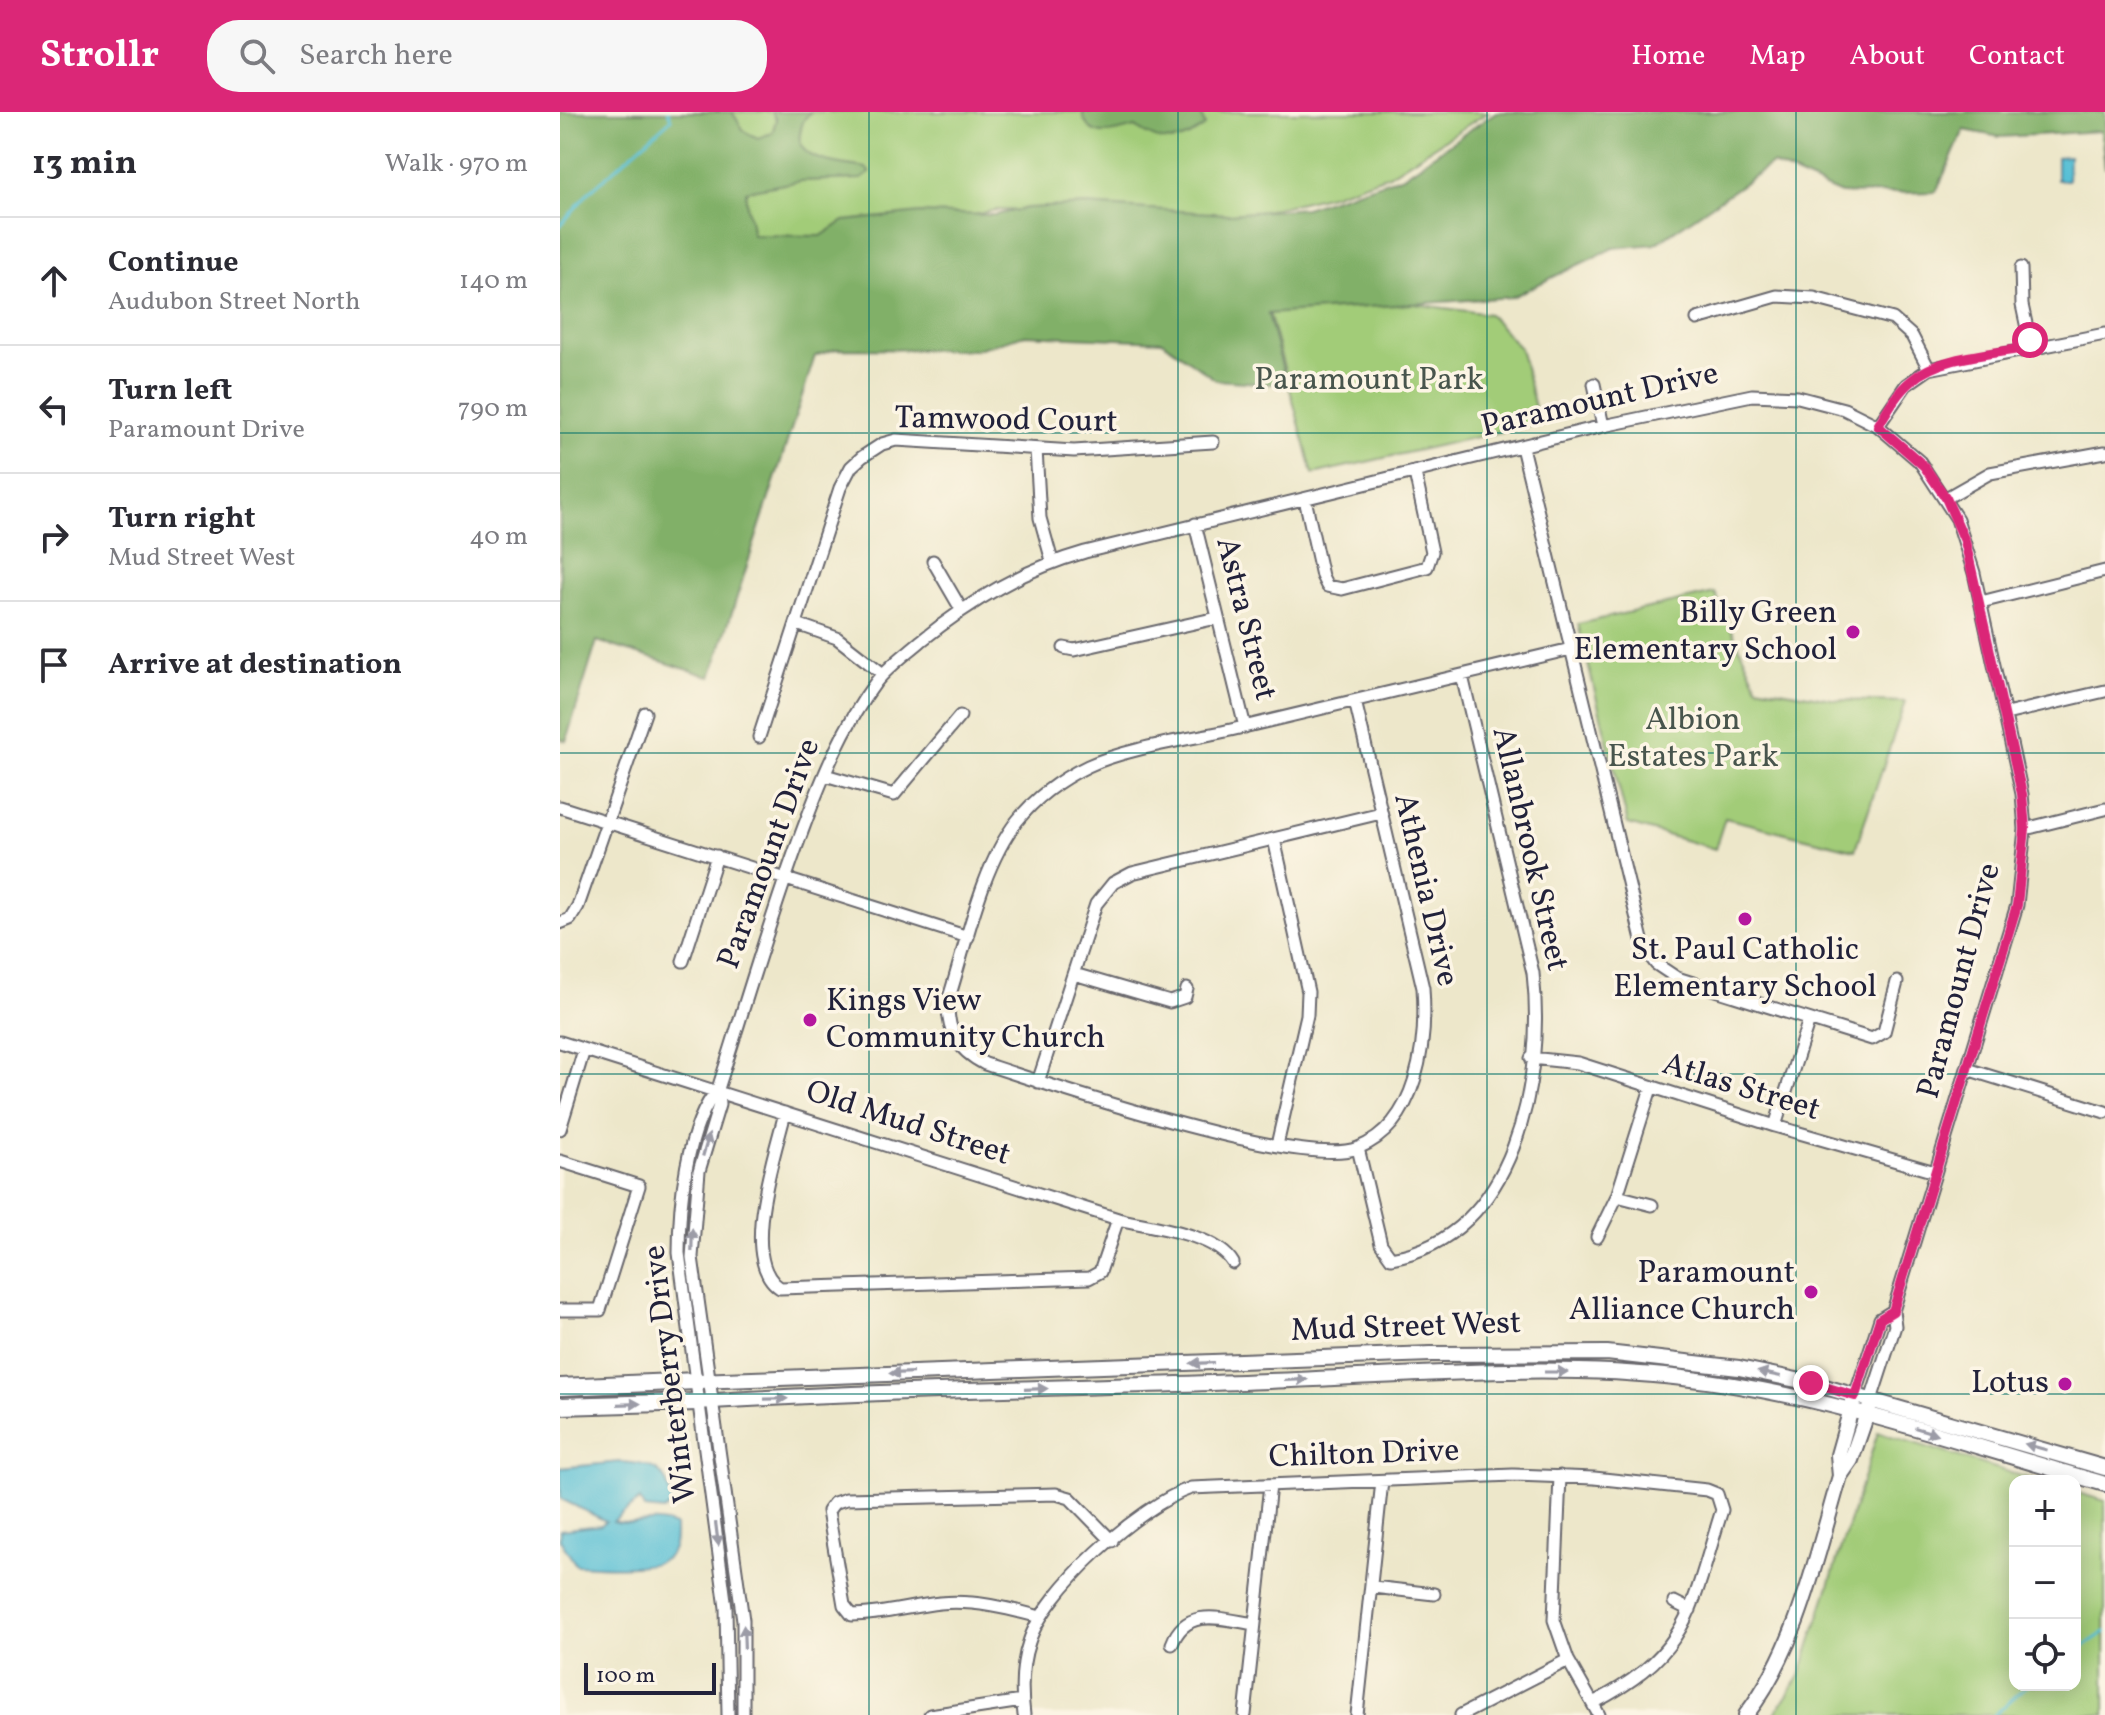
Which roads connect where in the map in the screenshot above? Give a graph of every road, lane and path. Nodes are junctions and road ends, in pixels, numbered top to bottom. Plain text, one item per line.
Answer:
1 (2021, 268) dead end
2 (1697, 319) dead end
3 (2105, 334) edge
4 (2031, 347) junction
5 (1929, 369) junction
6 (1594, 384) dead end
7 (1603, 426) junction
8 (1878, 426) junction
9 (1213, 442) dead end
10 (1522, 447) junction
11 (1036, 449) junction
12 (2105, 452) edge
13 (1415, 473) junction
14 (1946, 498) junction
15 (1305, 499) junction
16 (1195, 524) junction
17 (933, 561) dead end
18 (1052, 561) junction
19 (2105, 571) edge
20 (1981, 602) junction
21 (961, 609) junction
22 (1217, 618) junction
23 (797, 624) junction
24 (1064, 648) dead end
25 (1571, 649) junction
26 (883, 674) junction
27 (1462, 676) junction
28 (2105, 691) edge
29 (1355, 701) junction
30 (645, 713) dead end
31 (2006, 714) junction
32 (960, 716) dead end
33 (1245, 727) junction
34 (759, 737) dead end
35 (825, 775) junction
36 (560, 807) edge
37 (2105, 809) edge
38 (1381, 813) junction
39 (605, 822) junction
40 (2025, 829) junction
41 (1274, 839) junction
42 (717, 856) junction
43 (785, 877) junction
44 (560, 923) edge
45 (968, 937) junction
46 (683, 961) dead end
47 (1074, 974) junction
48 (1897, 982) dead end
49 (1187, 989) dead end
50 (1809, 1020) junction
51 (560, 1042) edge
52 (584, 1050) junction
53 (1531, 1058) junction
54 (1967, 1069) junction
55 (1038, 1082) junction
56 (1651, 1088) junction
57 (718, 1089) junction
58 (2105, 1112) edge
59 (785, 1113) junction
60 (1775, 1126) junction
61 (560, 1129) edge
62 (1277, 1145) junction
63 (1358, 1148) junction
64 (560, 1161) edge
65 (1935, 1172) junction
66 (1617, 1196) junction
67 (1652, 1205) dead end
68 (1118, 1219) junction
69 (1597, 1237) dead end
70 (1233, 1263) dead end
71 (560, 1310) edge
72 (1893, 1311) junction
73 (560, 1380) edge
74 (702, 1380) junction
75 (624, 1384) junction
76 (560, 1387) edge
77 (1855, 1396) junction
78 (704, 1401) junction
79 (560, 1406) edge
80 (1869, 1407) junction
81 (1851, 1411) junction
82 (2105, 1468) edge
83 (1560, 1476) junction
84 (1840, 1476) junction
85 (1382, 1481) junction
86 (2105, 1484) edge
87 (1270, 1485) junction
88 (1112, 1541) junction
89 (1373, 1587) junction
90 (1434, 1594) dead end
91 (1674, 1602) dead end
92 (1690, 1610) junction
93 (1040, 1617) junction
94 (1254, 1624) junction
95 (1172, 1644) dead end
96 (1568, 1660) junction
97 (1022, 1701) junction
98 (1593, 1703) junction
99 (728, 1715) edge
100 (743, 1715) edge
101 (930, 1715) edge
102 (1024, 1715) edge
103 (1245, 1715) edge
104 (1357, 1715) edge
105 (1461, 1715) edge
106 (1599, 1715) edge
107 (1746, 1715) edge

1 - 4 street
2 - 5 street
3 - 4 street
4 - 5 street
5 - 8 street
6 - 7 street
7 - 8 street, Paramount Drive
7 - 10 street, Paramount Drive
8 - 14 street, Paramount Drive
9 - 11 street, Tamwood Court
10 - 13 street, Paramount Drive
10 - 25 street
11 - 18 street
11 - 23 street, Tamwood Court
12 - 14 street
13 - 15 street, Paramount Drive
13 - 15 street
14 - 20 street, Paramount Drive
15 - 16 street, Paramount Drive
16 - 18 street, Paramount Drive
16 - 22 street, Astra Street
17 - 21 street
18 - 21 street, Paramount Drive
19 - 20 street
20 - 31 street, Paramount Drive
21 - 26 street, Paramount Drive
22 - 24 street
22 - 33 street, Astra Street
23 - 26 street
23 - 34 street, Tamwood Court
25 - 27 street, Athenia Drive
25 - 50 street
26 - 35 street, Paramount Drive
27 - 29 street, Athenia Drive
27 - 53 street, Allanbrook Street
28 - 31 street
29 - 33 street, Athenia Drive
29 - 38 street, Athenia Drive
30 - 39 street
31 - 40 street, Paramount Drive
32 - 35 street
33 - 45 street, Athenia Drive
35 - 43 street, Paramount Drive
36 - 39 street
37 - 40 street
38 - 41 street
38 - 63 street, Athenia Drive
39 - 42 street
39 - 44 street
40 - 54 street, Paramount Drive
41 - 47 street
41 - 62 street
42 - 43 street
42 - 46 street
43 - 45 street
43 - 57 street, Paramount Drive
45 - 55 street, Athenia Drive
47 - 49 street
47 - 55 street
48 - 50 street
50 - 60 street
51 - 52 street, Old Mud Street
52 - 57 street, Old Mud Street
52 - 61 street
53 - 56 street, Atlas Street
53 - 63 street, Allanbrook Street
54 - 58 street
54 - 65 street, Paramount Drive
55 - 62 street, Athenia Drive
56 - 60 street, Atlas Street
56 - 66 street
57 - 59 street, Old Mud Street
57 - 74 street, Winterberry Drive
59 - 68 street, Old Mud Street
59 - 68 street
60 - 65 street, Atlas Street
62 - 63 street, Athenia Drive
64 - 71 street
65 - 72 street, Paramount Drive
66 - 67 street
66 - 69 street
68 - 70 street, Old Mud Street
72 - 77 street, Paramount Drive
72 - 80 street, Paramount Drive
73 - 75 highway
74 - 75 highway
77 -> 74 main road, Mud Street West
74 - 78 street, Winterberry Drive
75 - 76 highway
77 - 80 main road, Mud Street West
77 - 81 main road, Paramount Drive
79 -> 78 highway
78 -> 81 main road, Mud Street West
78 -> 99 street, Winterberry Drive
100 -> 78 street, Winterberry Drive
80 - 81 main road, Mud Street West
82 -> 80 main road, Mud Street West
80 - 84 main road, Paramount Drive
80 -> 86 main road, Mud Street West
81 - 84 main road, Paramount Drive
83 - 85 street, Chilton Drive
83 - 92 street, Chilton Drive
83 - 96 street
84 - 107 main road, Paramount Drive
85 - 87 street, Chilton Drive
85 - 89 street
87 - 88 street, Chilton Drive
87 - 94 street
88 - 93 street, Chilton Drive
88 - 93 street
89 - 90 street
89 - 104 street
91 - 92 street
92 - 98 street, Chilton Drive
93 - 97 street, Chilton Drive
94 - 95 street
94 - 103 street
96 - 98 street
96 - 105 street
97 - 101 street
97 - 102 street, Chilton Drive
98 - 106 street

